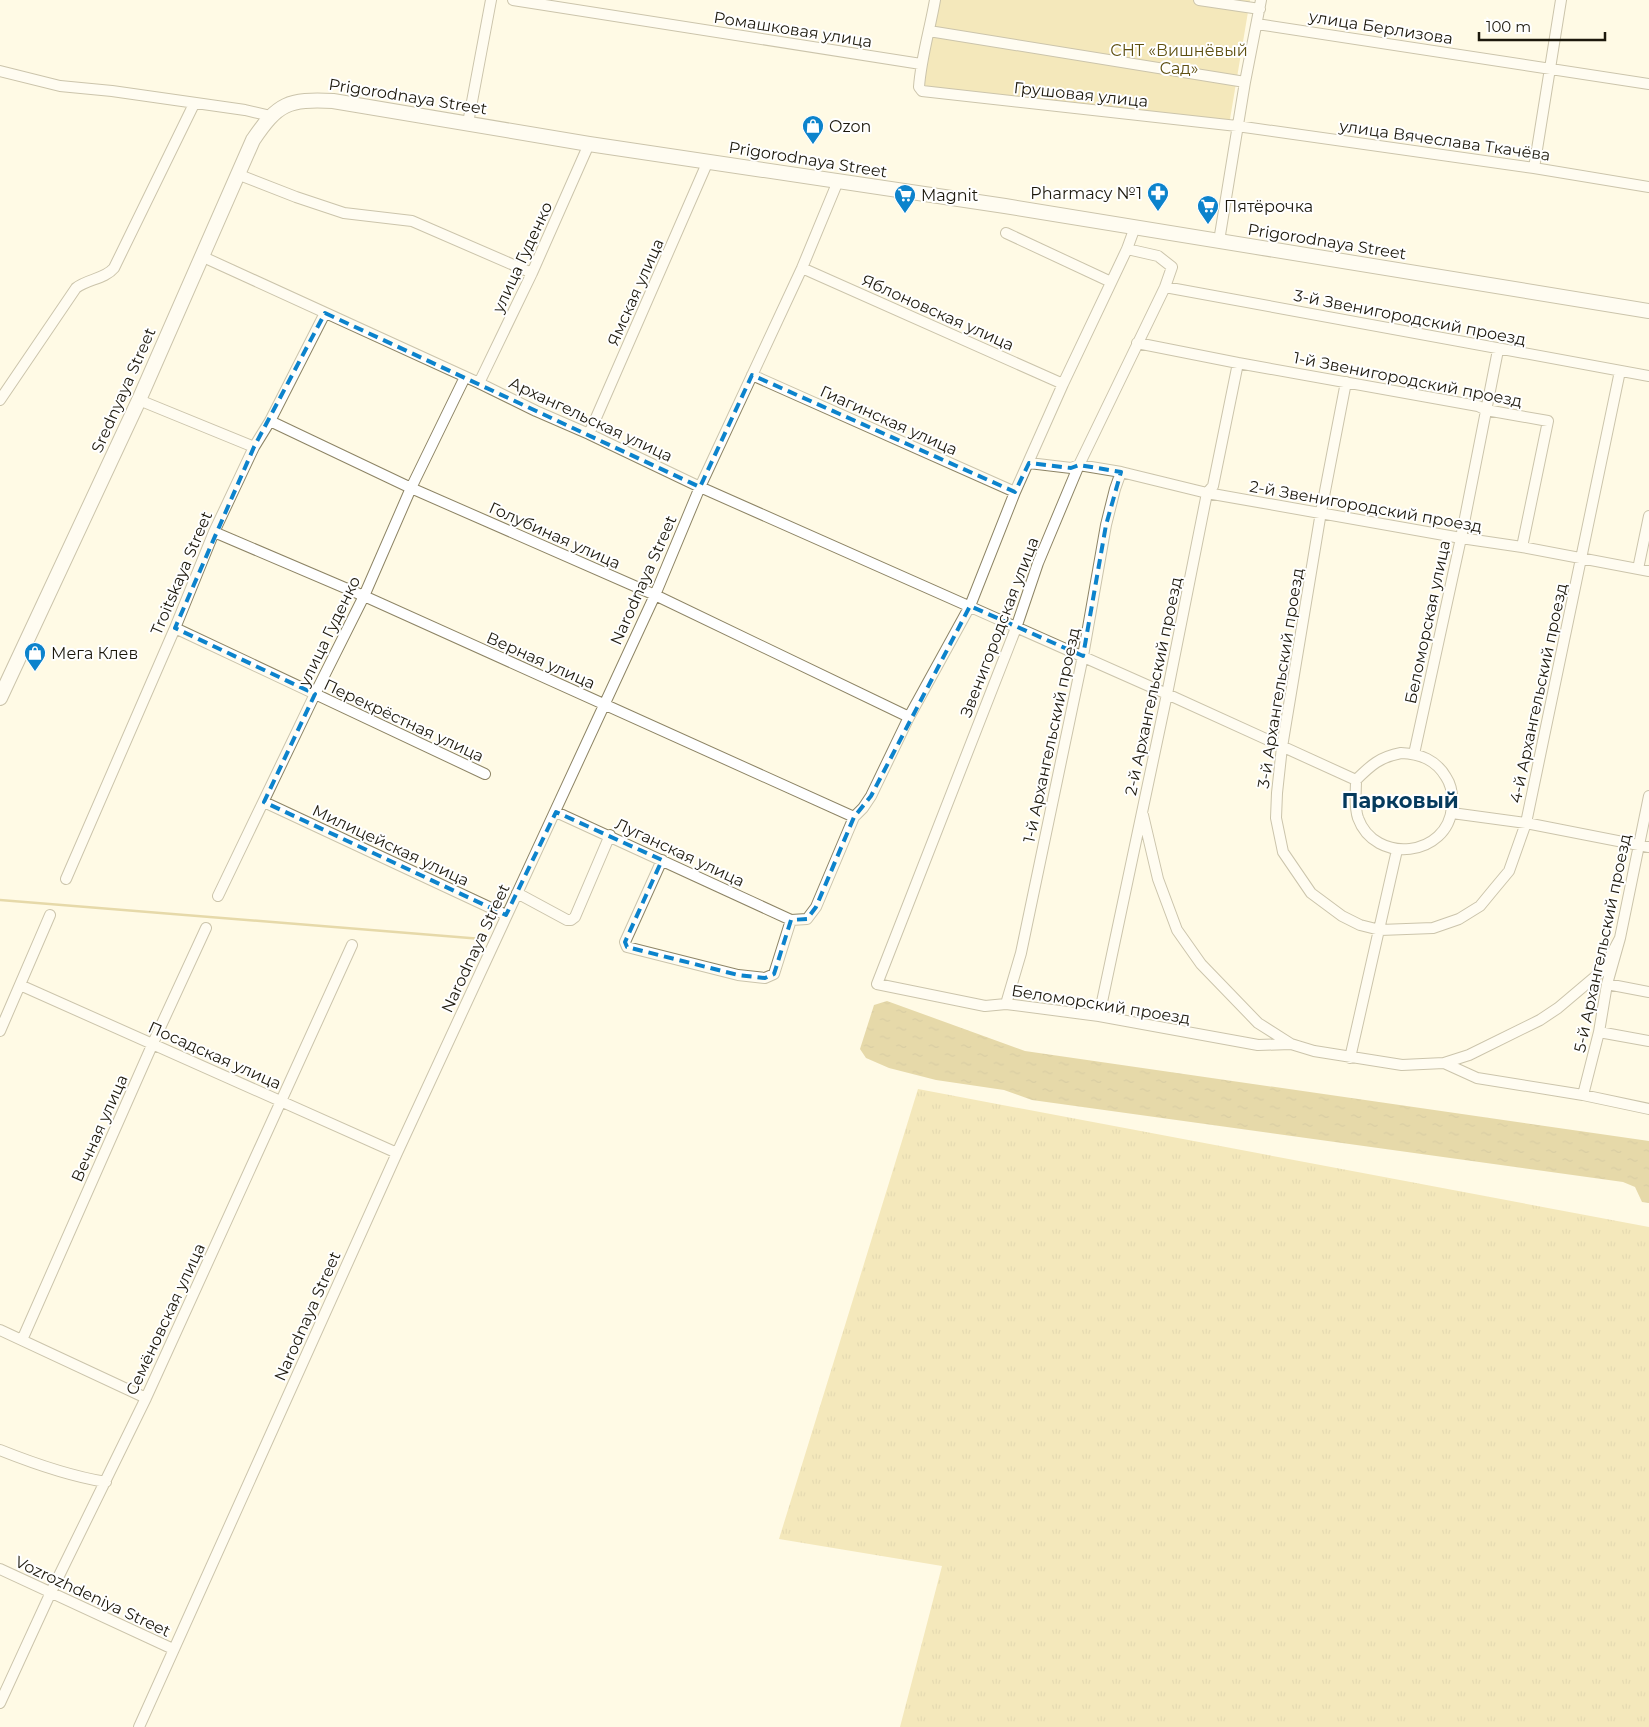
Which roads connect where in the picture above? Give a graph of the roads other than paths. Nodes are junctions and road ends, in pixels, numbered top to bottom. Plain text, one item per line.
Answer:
1 (491, 0) edge
2 (513, 0) edge
3 (935, 0) edge
4 (1199, 0) edge
5 (1561, 0) edge
6 (1260, 5) edge
7 (1257, 24) junction
8 (929, 31) junction
9 (920, 64) junction
10 (1550, 68) junction
11 (0, 71) edge
12 (1245, 82) junction
13 (1649, 84) edge
14 (194, 104) junction
15 (287, 104) joint
16 (270, 116) junction
17 (468, 123) junction
18 (1237, 126) junction
19 (589, 144) junction
20 (708, 161) junction
21 (1534, 168) junction
22 (237, 174) junction
23 (838, 181) junction
24 (1649, 187) edge
25 (1135, 227) junction
26 (1006, 233) dead end
27 (1218, 241) junction
28 (1127, 250) junction
29 (201, 256) junction
30 (802, 268) junction
31 (532, 273) junction
32 (1111, 282) junction
33 (1165, 287) junction
34 (1649, 311) edge
35 (325, 313) junction
36 (1137, 343) junction
37 (1498, 350) junction
38 (1238, 363) junction
39 (1620, 371) junction
40 (752, 375) junction
41 (1649, 376) edge
42 (465, 377) junction
43 (1346, 382) junction
44 (480, 383) junction
45 (1063, 384) junction
46 (0, 400) edge
47 (139, 400) junction
48 (1486, 410) junction
49 (270, 421) junction
50 (589, 434) junction
51 (254, 448) junction
52 (1029, 463) junction
53 (1079, 465) junction
54 (1121, 472) junction
55 (700, 487) junction
56 (410, 488) junction
57 (1015, 492) junction
58 (1207, 494) junction
59 (1321, 512) junction
60 (1649, 516) edge
61 (214, 532) junction
62 (1461, 538) junction
63 (1522, 547) junction
64 (1581, 558) junction
65 (1638, 569) junction
66 (1649, 571) edge
67 (655, 595) junction
68 (364, 596) junction
69 (970, 606) junction
70 (175, 628) junction
71 (1016, 628) junction
72 (1083, 656) junction
73 (315, 694) junction
74 (1168, 694) junction
75 (0, 698) edge
76 (604, 705) junction
77 (909, 717) junction
78 (1282, 746) junction
79 (1414, 754) junction
80 (485, 774) dead end
81 (1356, 780) junction
82 (1649, 796) edge
83 (264, 802) junction
84 (1142, 811) junction
85 (556, 812) junction
86 (1452, 813) junction
87 (854, 817) junction
88 (1526, 823) junction
89 (610, 835) junction
90 (1644, 846) edge
91 (1397, 850) junction
92 (662, 860) junction
93 (66, 879) dead end
94 (517, 893) junction
95 (218, 896) dead end
96 (50, 915) dead end
97 (506, 915) junction
98 (791, 920) junction
99 (206, 928) dead end
100 (1380, 930) junction
101 (1620, 938) junction
102 (352, 945) dead end
103 (877, 984) joint
104 (1607, 984) junction
105 (20, 985) junction
106 (1649, 992) edge
107 (1006, 1004) junction
108 (1099, 1016) junction
109 (0, 1031) edge
110 (1599, 1032) junction
111 (1649, 1041) edge
112 (152, 1043) junction
113 (1291, 1044) junction
114 (1350, 1058) junction
115 (1444, 1063) junction
116 (1584, 1095) junction
117 (282, 1101) junction
118 (1649, 1109) edge
119 (398, 1153) junction
120 (0, 1330) edge
121 (22, 1340) junction
122 (146, 1398) junction
123 (0, 1450) edge
124 (106, 1482) junction
125 (0, 1569) edge
126 (52, 1592) junction
127 (173, 1649) junction
128 (0, 1703) edge
129 (139, 1727) edge

1 - 17 street
2 - 9 street, Ромашковая улица
3 - 8 street
4 - 6 street
5 - 10 street
6 - 7 street
7 - 10 street, улица Берлизова
7 - 12 street
8 - 9 street
8 - 12 street
9 - 18 street, Грушовая улица
10 - 13 street, улица Берлизова
10 - 21 street
11 - 14 street
12 - 18 street
14 - 16 street
14 - 46 street
15 - 16 street, Srednyaya Street
15 - 17 street, Prigorodnaya Street
16 - 22 street, Srednyaya Street
17 - 19 street, Prigorodnaya Street
18 - 21 street, улица Вячеслава Ткачёва
18 - 27 street
19 - 20 street, Prigorodnaya Street
19 - 31 street, улица Гуденко
20 - 23 street, Prigorodnaya Street
20 - 50 street, Ямская улица
21 - 24 street, улица Вячеслава Ткачёва
22 - 29 street, Srednyaya Street
22 - 31 street
23 - 25 street, Prigorodnaya Street
23 - 30 street, Narodnaya Street
25 - 27 street, Prigorodnaya Street
25 - 28 street, Звенигородская улица
26 - 32 street
27 - 34 street, Prigorodnaya Street
28 - 32 street, Звенигородская улица
28 - 33 street, Звенигородская улица
29 - 35 street, Архангельская улица
29 - 47 street, Srednyaya Street
30 - 40 street, Narodnaya Street
30 - 45 street, Яблоновская улица
31 - 44 street, улица Гуденко
32 - 45 street, Звенигородская улица
33 - 36 street, Звенигородская улица
33 - 37 street, 3-й Звенигородский проезд
35 - 42 street, Архангельская улица
35 - 49 street, Troitskaya Street
36 - 38 street, 1-й Звенигородский проезд
36 - 53 street, Звенигородская улица
37 - 39 street, 3-й Звенигородский проезд
37 - 48 street, Беломорская улица
38 - 43 street, 1-й Звенигородский проезд
38 - 58 street, 2-й Архангельский проезд
39 - 41 street, 3-й Звенигородский проезд
39 - 64 street, 4-й Архангельский проезд
40 - 55 street, Narodnaya Street
40 - 57 street, Гиагинская улица
42 - 44 street, Архангельская улица
42 - 56 street, улица Гуденко
43 - 48 street, 1-й Звенигородский проезд
43 - 59 street, 3-й Архангельский проезд
44 - 50 street, Архангельская улица
45 - 52 street, Звенигородская улица
47 - 51 street
47 - 75 street, Srednyaya Street
48 - 62 street, Беломорская улица
48 - 63 street, 1-й Звенигородский проезд
49 - 51 street, Troitskaya Street
49 - 56 street, Голубиная улица
50 - 55 street, Архангельская улица
51 - 61 street, Troitskaya Street
52 - 53 street, 2-й Звенигородский проезд
52 - 57 street, Звенигородская улица
53 - 54 street, 2-й Звенигородский проезд
53 - 71 street, Звенигородская улица
54 - 58 street, 2-й Звенигородский проезд
54 - 72 street, 1-й Архангельский проезд
55 - 67 street, Narodnaya Street
55 - 69 street, Архангельская улица
56 - 67 street, Голубиная улица
56 - 68 street, улица Гуденко
57 - 69 street, Звенигородская улица
58 - 59 street, 2-й Звенигородский проезд
58 - 74 street, 2-й Архангельский проезд
59 - 62 street, 2-й Звенигородский проезд
59 - 78 street, 3-й Архангельский проезд
60 - 65 street
61 - 68 street, Верная улица
61 - 70 street, Troitskaya Street
62 - 63 street, 2-й Звенигородский проезд
62 - 79 street, Беломорская улица
63 - 64 street, 2-й Звенигородский проезд
64 - 65 street, 2-й Звенигородский проезд
64 - 88 street, 4-й Архангельский проезд
65 - 66 street, 2-й Звенигородский проезд
67 - 76 street, Narodnaya Street
67 - 77 street, Голубиная улица
68 - 73 street, улица Гуденко
68 - 76 street, Верная улица
69 - 71 street, Архангельская улица
69 - 77 street, Звенигородская улица
70 - 73 street, Перекрёстная улица
70 - 93 street, Troitskaya Street
71 - 72 street
71 - 103 street, Звенигородская улица
72 - 74 street
72 - 107 street, 1-й Архангельский проезд
73 - 80 street, Перекрёстная улица
73 - 83 street, улица Гуденко
74 - 78 street
74 - 84 street, 2-й Архангельский проезд
76 - 85 street, Narodnaya Street
76 - 87 street, Верная улица
77 - 87 street, Звенигородская улица
78 - 81 street
78 - 100 street, 3-й Архангельский проезд
79 - 81 street
79 - 86 street
81 - 91 street
82 - 90 street, 5-й Архангельский проезд
83 - 95 street, улица Гуденко
83 - 97 street, Милицейская улица
84 - 108 street, 2-й Архангельский проезд
84 - 113 street, Беломорский проезд
85 - 89 street, Луганская улица
85 - 94 street, Narodnaya Street
86 - 88 street
86 - 91 street
87 - 98 street, Звенигородская улица
88 - 90 street
88 - 100 street, 4-й Архангельский проезд
89 - 92 street, Луганская улица
89 - 94 street
90 - 101 street, 5-й Архангельский проезд
91 - 100 street
92 - 98 street, Луганская улица
92 - 98 street
94 - 97 street, Narodnaya Street
96 - 105 street
97 - 119 street, Narodnaya Street
99 - 112 street, Вечная улица
100 - 114 street
101 - 104 street, 5-й Архангельский проезд
101 - 115 street, Беломорский проезд
102 - 117 street, Семёновская улица
103 - 107 street, Беломорский проезд
104 - 106 street
104 - 110 street, 5-й Архангельский проезд
105 - 109 street
105 - 112 street, Посадская улица
107 - 108 street, Беломорский проезд
108 - 113 street, Беломорский проезд
110 - 111 street
110 - 116 street, 5-й Архангельский проезд
112 - 117 street, Посадская улица
112 - 121 street, Вечная улица
113 - 114 street, Беломорский проезд
114 - 115 street, Беломорский проезд
115 - 116 street, Беломорский проезд
116 - 118 street, Беломорский проезд
117 - 119 street, Посадская улица
117 - 122 street, Семёновская улица
119 - 127 street, Narodnaya Street
120 - 121 street
121 - 122 street
122 - 124 street, Семёновская улица
123 - 124 street
124 - 126 street, Семёновская улица
125 - 126 street, Vozrozhdeniya Street
126 - 127 street, Vozrozhdeniya Street
126 - 128 street, Семёновская улица
127 - 129 street, Narodnaya Street

